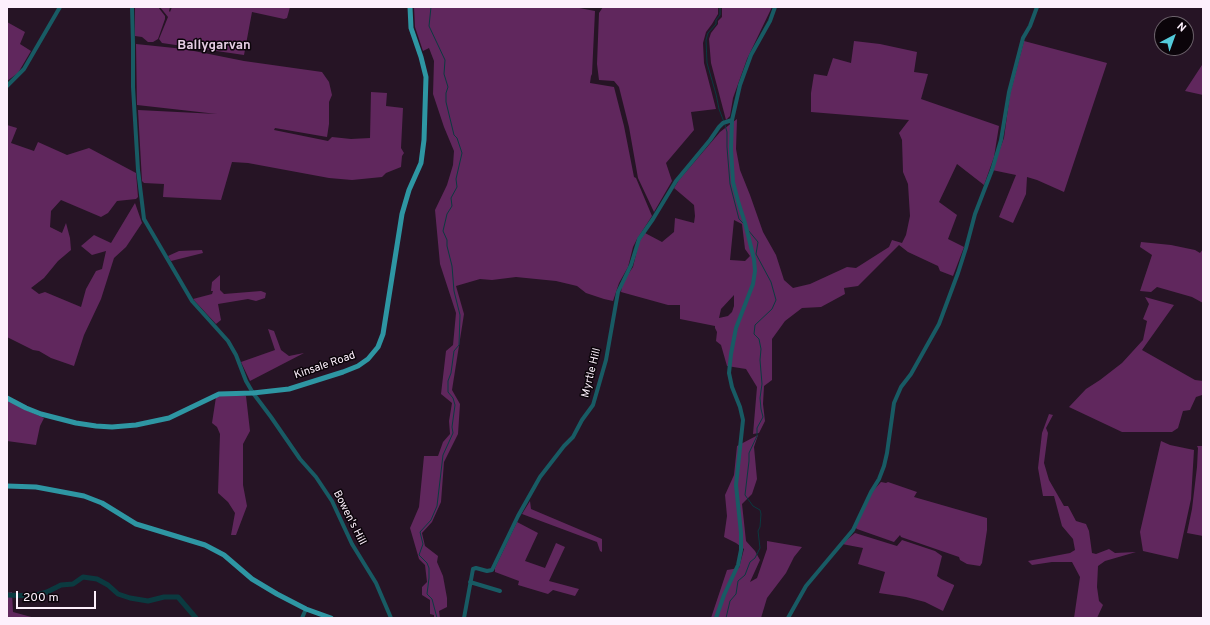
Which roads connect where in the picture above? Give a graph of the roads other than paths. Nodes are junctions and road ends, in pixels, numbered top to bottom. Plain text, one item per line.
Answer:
1 (60, 7) edge
2 (132, 7) edge
3 (410, 7) edge
4 (775, 7) edge
5 (1037, 7) edge
6 (7, 86) edge
7 (732, 120) junction
8 (253, 393) junction
9 (7, 398) edge
10 (7, 486) edge
11 (470, 582) junction
12 (500, 591) dead end
13 (306, 609) junction
14 (302, 618) edge
15 (332, 618) edge
16 (391, 618) edge
17 (464, 618) edge
18 (716, 618) edge
19 (788, 618) edge

1 - 6 street
2 - 8 street, Bowen's Hill
3 - 8 main road, Kinsale Road
4 - 7 street
5 - 19 street
7 - 11 street, Myrtle Hill
7 - 18 street
8 - 9 main road, Kinsale Road
8 - 16 street, Bowen's Hill
10 - 13 main road
11 - 12 street
11 - 17 street, Myrtle Hill
13 - 14 street
13 - 15 main road

